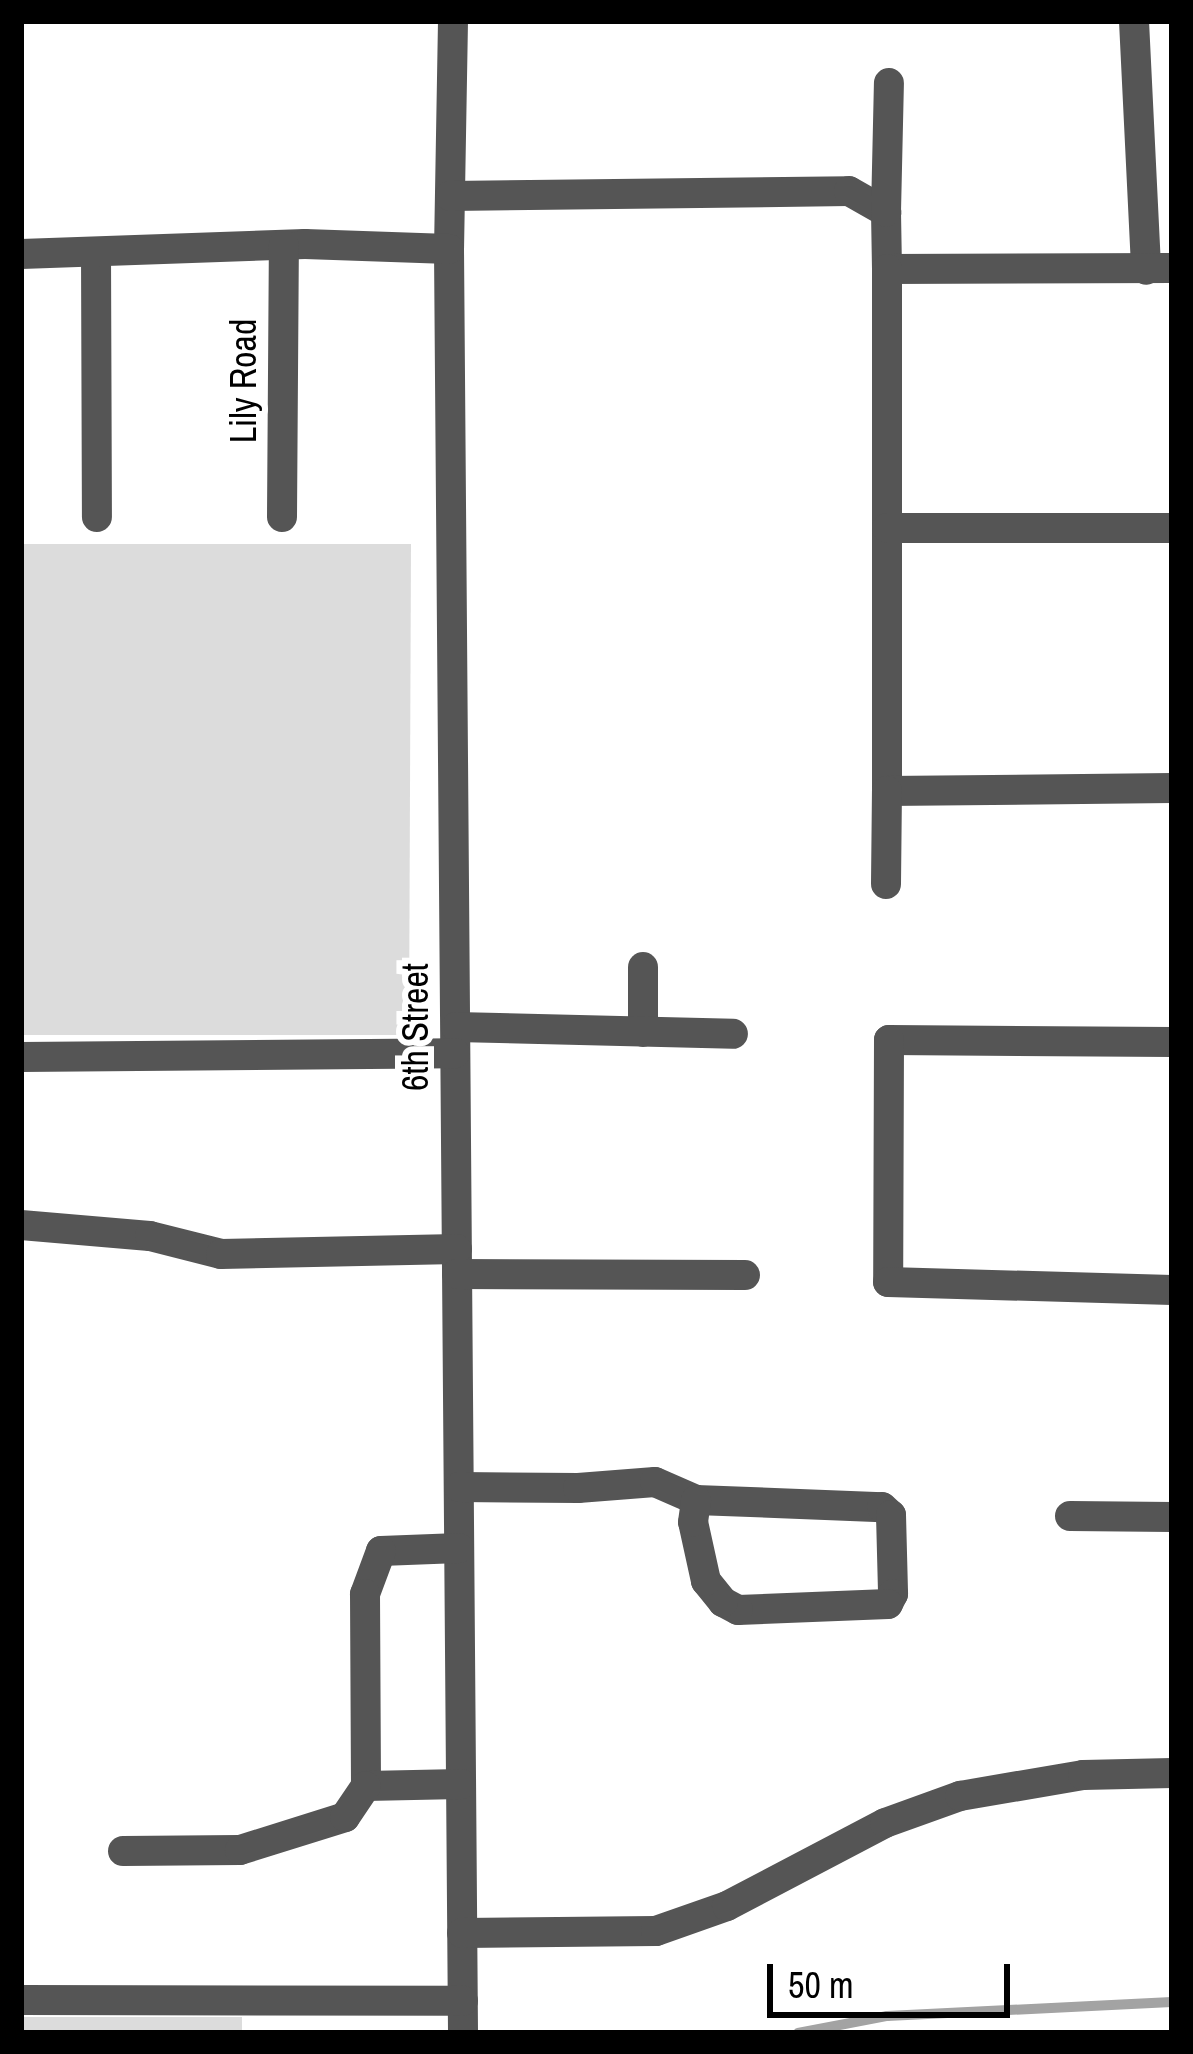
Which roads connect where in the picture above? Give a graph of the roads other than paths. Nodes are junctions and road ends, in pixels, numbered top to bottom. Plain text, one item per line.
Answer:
1 (453, 21) edge
2 (1134, 21) edge
3 (889, 83) dead end
4 (450, 196) junction
5 (886, 212) junction
6 (284, 245) junction
7 (449, 249) junction
8 (96, 252) junction
9 (21, 254) edge
10 (887, 269) junction
11 (1159, 269) edge
12 (97, 517) dead end
13 (282, 517) dead end
14 (887, 529) junction
15 (1172, 529) edge
16 (1172, 788) edge
17 (887, 791) junction
18 (886, 884) dead end
19 (643, 967) dead end
20 (643, 1032) junction
21 (733, 1034) dead end
22 (456, 1040) junction
23 (1172, 1042) edge
24 (21, 1057) edge
25 (21, 1225) edge
26 (457, 1262) junction
27 (745, 1275) dead end
28 (1172, 1290) edge
29 (459, 1486) junction
30 (696, 1499) junction
31 (1070, 1516) dead end
32 (1172, 1517) edge
33 (459, 1548) junction
34 (1172, 1773) edge
35 (461, 1784) junction
36 (366, 1786) junction
37 (123, 1851) dead end
38 (462, 1933) junction
39 (21, 2000) edge
40 (463, 2001) junction
41 (463, 2033) edge

1 - 4 street, 6th Street
2 - 11 street
3 - 5 street
4 - 5 street
4 - 7 street, 6th Street
5 - 10 street
6 - 7 street
6 - 8 street
6 - 13 street, Lily Road
7 - 22 street, 6th Street
8 - 9 street
8 - 12 street
10 - 11 street
10 - 14 street
14 - 15 street
14 - 17 street
16 - 17 street
17 - 18 street
19 - 20 street
20 - 21 street
20 - 22 street
22 - 24 street
22 - 26 street, 6th Street
23 - 28 street
25 - 26 street
26 - 27 street
26 - 29 street, 6th Street
29 - 30 street
29 - 33 street, 6th Street
30 - 30 street
31 - 32 street
33 - 35 street, 6th Street
33 - 36 street
34 - 38 street
35 - 36 street
35 - 38 street, 6th Street
36 - 37 street
38 - 40 street, 6th Street
39 - 40 street
40 - 41 street, 6th Street

